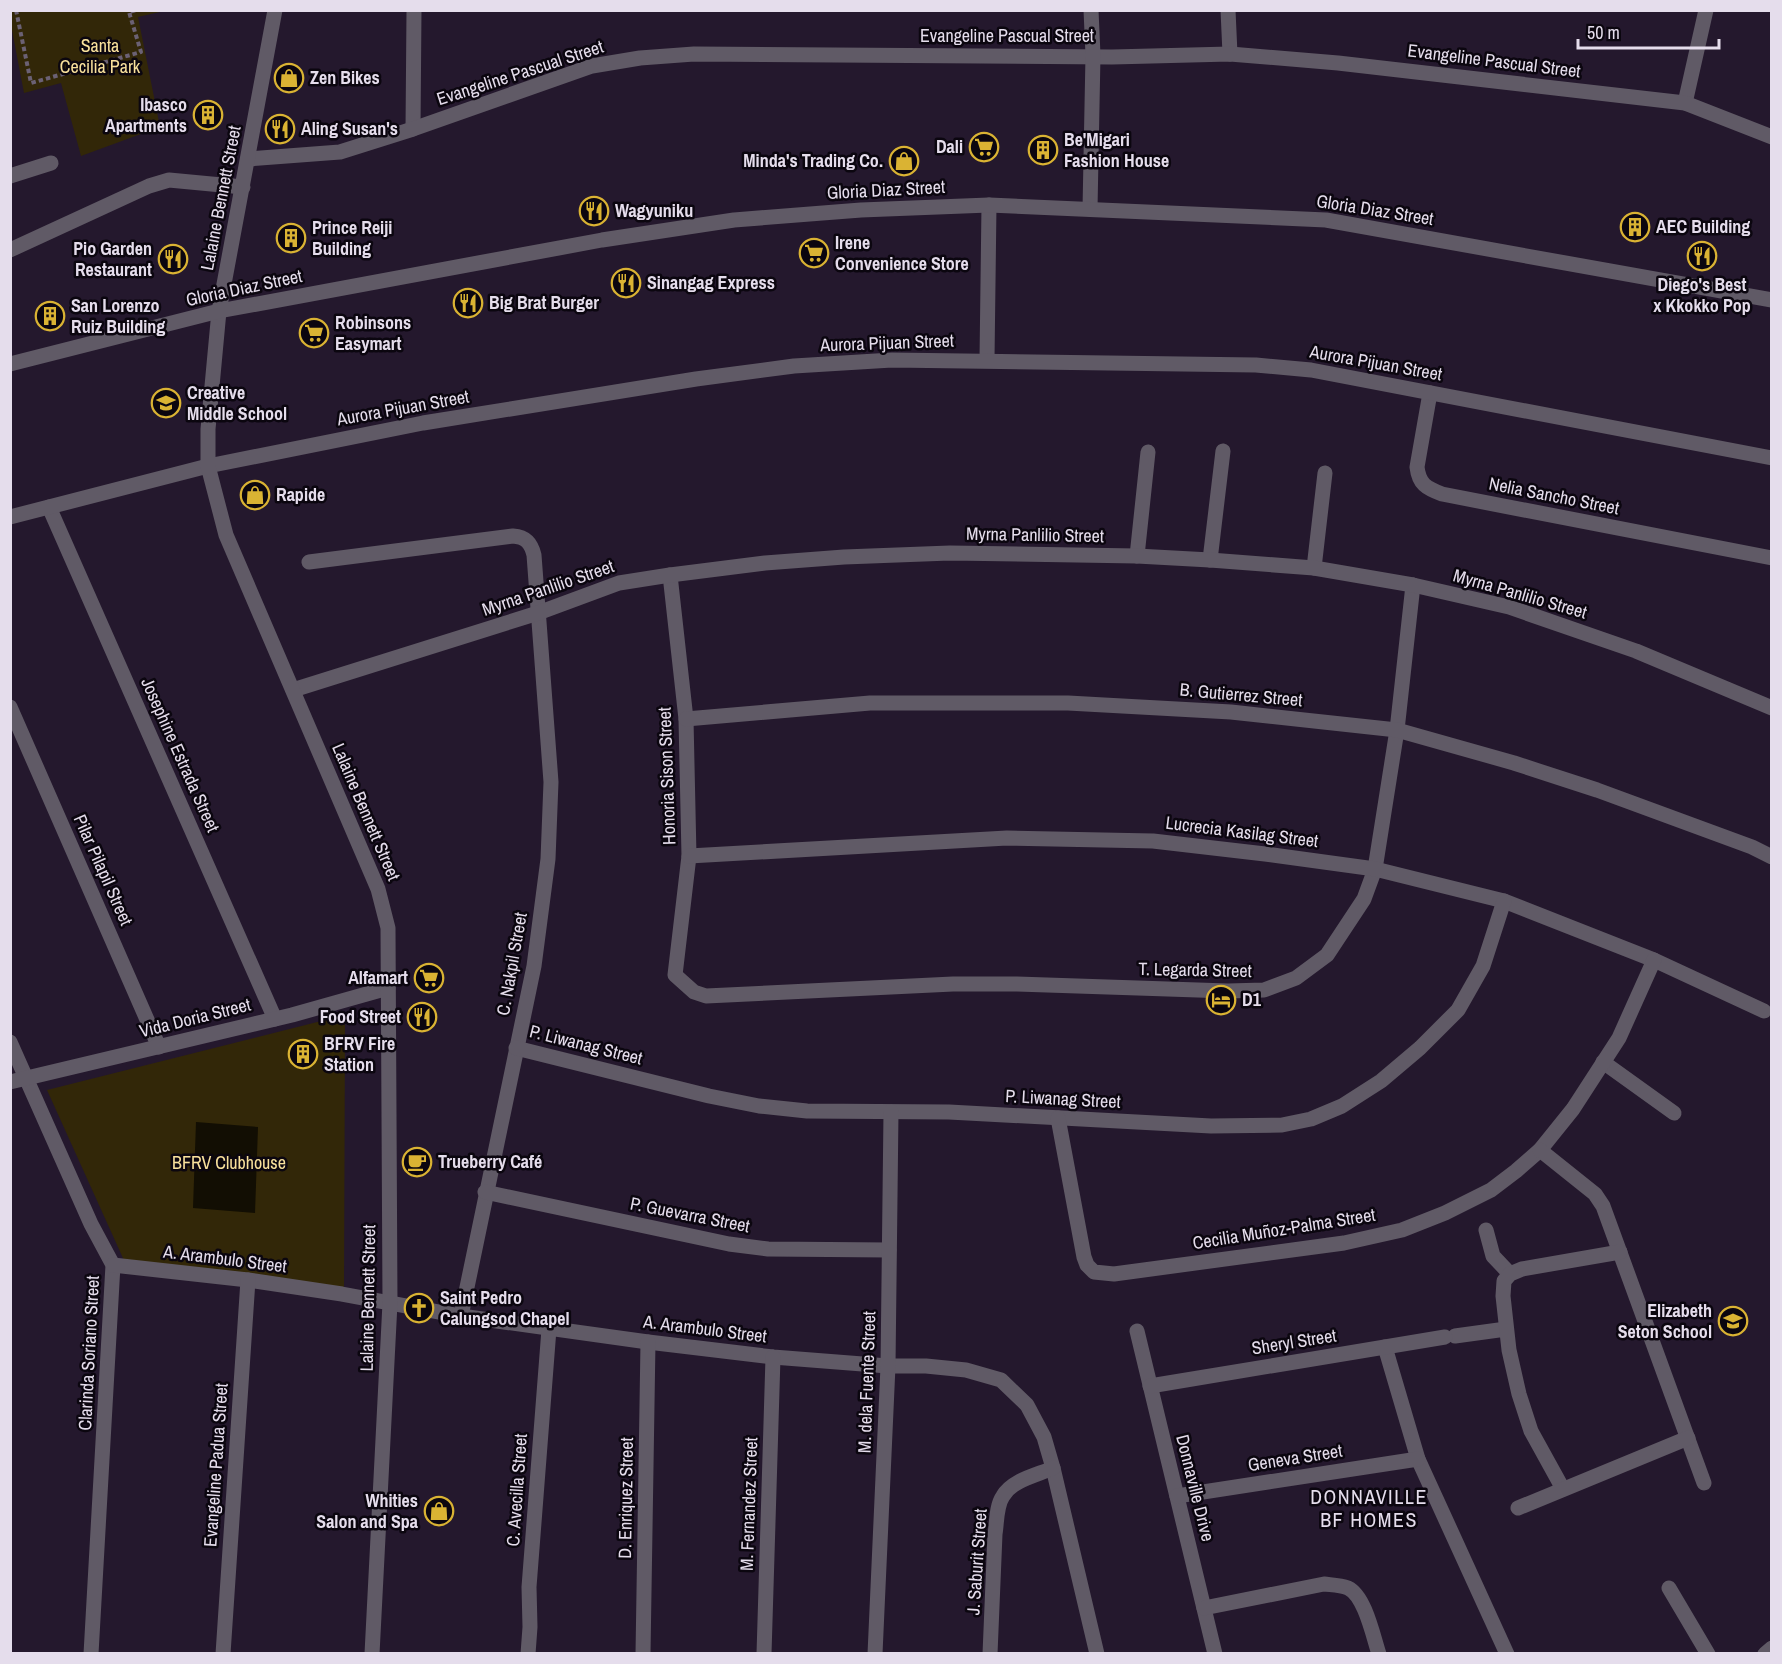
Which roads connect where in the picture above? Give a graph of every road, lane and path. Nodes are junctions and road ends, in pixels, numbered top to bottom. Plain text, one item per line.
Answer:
1 (16, 10) edge
2 (136, 10) edge
3 (274, 10) edge
4 (414, 10) edge
5 (1091, 10) edge
6 (1228, 10) edge
7 (1706, 10) edge
8 (1230, 54) junction
9 (1093, 55) junction
10 (1685, 103) junction
11 (413, 129) junction
12 (1772, 137) edge
13 (248, 159) junction
14 (51, 163) dead end
15 (10, 176) edge
16 (243, 187) junction
17 (989, 205) junction
18 (1090, 209) junction
19 (10, 250) edge
20 (1772, 300) edge
21 (219, 311) junction
22 (987, 360) junction
23 (10, 364) edge
24 (1430, 393) junction
25 (1223, 451) dead end
26 (1148, 452) dead end
27 (1772, 458) edge
28 (208, 466) junction
29 (1325, 473) dead end
30 (49, 507) junction
31 (10, 517) edge
32 (1137, 556) junction
33 (1772, 558) edge
34 (1210, 560) junction
35 (309, 562) dead end
36 (1314, 568) junction
37 (670, 575) junction
38 (1413, 585) junction
39 (538, 613) junction
40 (293, 690) junction
41 (10, 708) edge
42 (1772, 708) edge
43 (686, 719) junction
44 (1397, 730) junction
45 (689, 856) junction
46 (1772, 857) edge
47 (1375, 869) junction
48 (1504, 901) junction
49 (1653, 960) junction
50 (675, 975) joint
51 (388, 988) junction
52 (1764, 1011) dead end
53 (275, 1019) junction
54 (10, 1042) edge
55 (159, 1047) junction
56 (516, 1048) junction
57 (1603, 1062) junction
58 (27, 1078) junction
59 (10, 1082) edge
60 (891, 1112) junction
61 (1674, 1113) dead end
62 (1058, 1118) junction
63 (1540, 1150) junction
64 (485, 1192) junction
65 (1486, 1230) dead end
66 (889, 1250) junction
67 (1620, 1252) junction
68 (113, 1265) junction
69 (1510, 1274) junction
70 (248, 1280) junction
71 (390, 1302) junction
72 (461, 1316) junction
73 (549, 1329) junction
74 (1506, 1329) junction
75 (1137, 1331) dead end
76 (648, 1342) junction
77 (1385, 1347) junction
78 (773, 1357) junction
79 (888, 1366) junction
80 (1150, 1386) junction
81 (1688, 1438) junction
82 (1418, 1458) junction
83 (1053, 1468) junction
84 (1704, 1483) dead end
85 (1563, 1489) junction
86 (1177, 1496) junction
87 (1518, 1508) dead end
88 (1669, 1588) dead end
89 (1204, 1608) junction
90 (1772, 1648) edge
91 (91, 1653) edge
92 (223, 1653) edge
93 (372, 1653) edge
94 (528, 1653) edge
95 (643, 1653) edge
96 (764, 1653) edge
97 (875, 1653) edge
98 (990, 1653) edge
99 (1097, 1653) edge
100 (1215, 1653) edge
101 (1379, 1653) edge
102 (1507, 1653) edge
103 (1708, 1653) edge
104 (1765, 1653) edge

1 - 2 path
3 - 13 street, Lalaine Bennett Street
4 - 11 street
5 - 9 street
6 - 8 street
7 - 10 street
8 - 9 street, Evangeline Pascual Street
8 - 10 street, Evangeline Pascual Street
9 - 11 street, Evangeline Pascual Street
9 - 18 street
10 - 12 street, Evangeline Pascual Street
11 - 13 street, Evangeline Pascual Street
13 - 16 street, Lalaine Bennett Street
14 - 15 street
16 - 19 street
16 - 21 street, Lalaine Bennett Street
17 - 18 street, Gloria Diaz Street
17 - 21 street, Gloria Diaz Street
17 - 22 street
18 - 20 street, Gloria Diaz Street
21 - 23 street, Gloria Diaz Street
21 - 28 street, Lalaine Bennett Street
22 - 24 street, Aurora Pijuan Street
22 - 28 street, Aurora Pijuan Street
24 - 27 street, Aurora Pijuan Street
24 - 33 street, Nelia Sancho Street
25 - 34 street
26 - 32 street
28 - 30 street, Aurora Pijuan Street
28 - 40 street, Lalaine Bennett Street
29 - 36 street
30 - 31 street, Aurora Pijuan Street
30 - 53 street, Josephine Estrada Street
32 - 34 street, Myrna Panlilio Street
32 - 37 street, Myrna Panlilio Street
34 - 36 street, Myrna Panlilio Street
35 - 39 street, C. Nakpil Street
36 - 38 street, Myrna Panlilio Street
37 - 39 street, Myrna Panlilio Street
37 - 43 street, Honoria Sison Street
38 - 42 street, Myrna Panlilio Street
38 - 44 street, T. Legarda Street
39 - 40 street, Myrna Panlilio Street
39 - 56 street, C. Nakpil Street
40 - 51 street, Lalaine Bennett Street
41 - 55 street, Pilar Pilapil Street
43 - 44 street, B. Gutierrez Street
43 - 45 street, Honoria Sison Street
44 - 46 street, B. Gutierrez Street
44 - 47 street, T. Legarda Street
45 - 47 street, Lucrecia Kasilag Street
45 - 50 street, Honoria Sison Street
47 - 48 street, Lucrecia Kasilag Street
47 - 50 street, T. Legarda Street
48 - 49 street, Lucrecia Kasilag Street
48 - 62 street, P. Liwanag Street
49 - 52 street, Lucrecia Kasilag Street
49 - 57 street, Cecilia Muñoz-Palma Street
51 - 53 street, Vida Doria Street
51 - 71 street, Lalaine Bennett Street
53 - 55 street, Vida Doria Street
54 - 58 street, Clarinda Soriano Street
55 - 58 street, Vida Doria Street
56 - 60 street, P. Liwanag Street
56 - 64 street, C. Nakpil Street
57 - 61 street
57 - 63 street, Cecilia Muñoz-Palma Street
58 - 59 street, Vida Doria Street
58 - 68 street, Clarinda Soriano Street
60 - 62 street, P. Liwanag Street
60 - 66 street, M. dela Fuente Street
62 - 63 street, Cecilia Muñoz-Palma Street
63 - 67 street
64 - 66 street, P. Guevarra Street
64 - 72 street, C. Nakpil Street
65 - 69 street
66 - 79 street, M. dela Fuente Street
67 - 69 street
67 - 81 street
68 - 70 street, A. Arambulo Street
68 - 91 street, Clarinda Soriano Street
69 - 74 street
70 - 71 street, A. Arambulo Street
70 - 92 street, Evangeline Padua Street
71 - 72 street, A. Arambulo Street
71 - 93 street, Lalaine Bennett Street
72 - 73 street, A. Arambulo Street
73 - 76 street, A. Arambulo Street
73 - 94 street, C. Avecilla Street
74 - 77 street, Sheryl Street
74 - 85 street
75 - 80 street, Donnaville Drive
76 - 78 street, A. Arambulo Street
76 - 95 street, D. Enriquez Street
77 - 80 street, Sheryl Street
77 - 82 street
78 - 79 street, A. Arambulo Street
78 - 96 street, M. Fernandez Street
79 - 83 street, A. Arambulo Street
79 - 97 street, M. dela Fuente Street
80 - 86 street, Donnaville Drive
81 - 84 street
81 - 85 street
82 - 86 street, Geneva Street
82 - 102 street
83 - 98 street, J. Saburit Street
83 - 99 street, A. Arambulo Street
85 - 87 street
86 - 89 street, Donnaville Drive
88 - 103 street
89 - 100 street, Donnaville Drive
89 - 101 street
90 - 104 street

